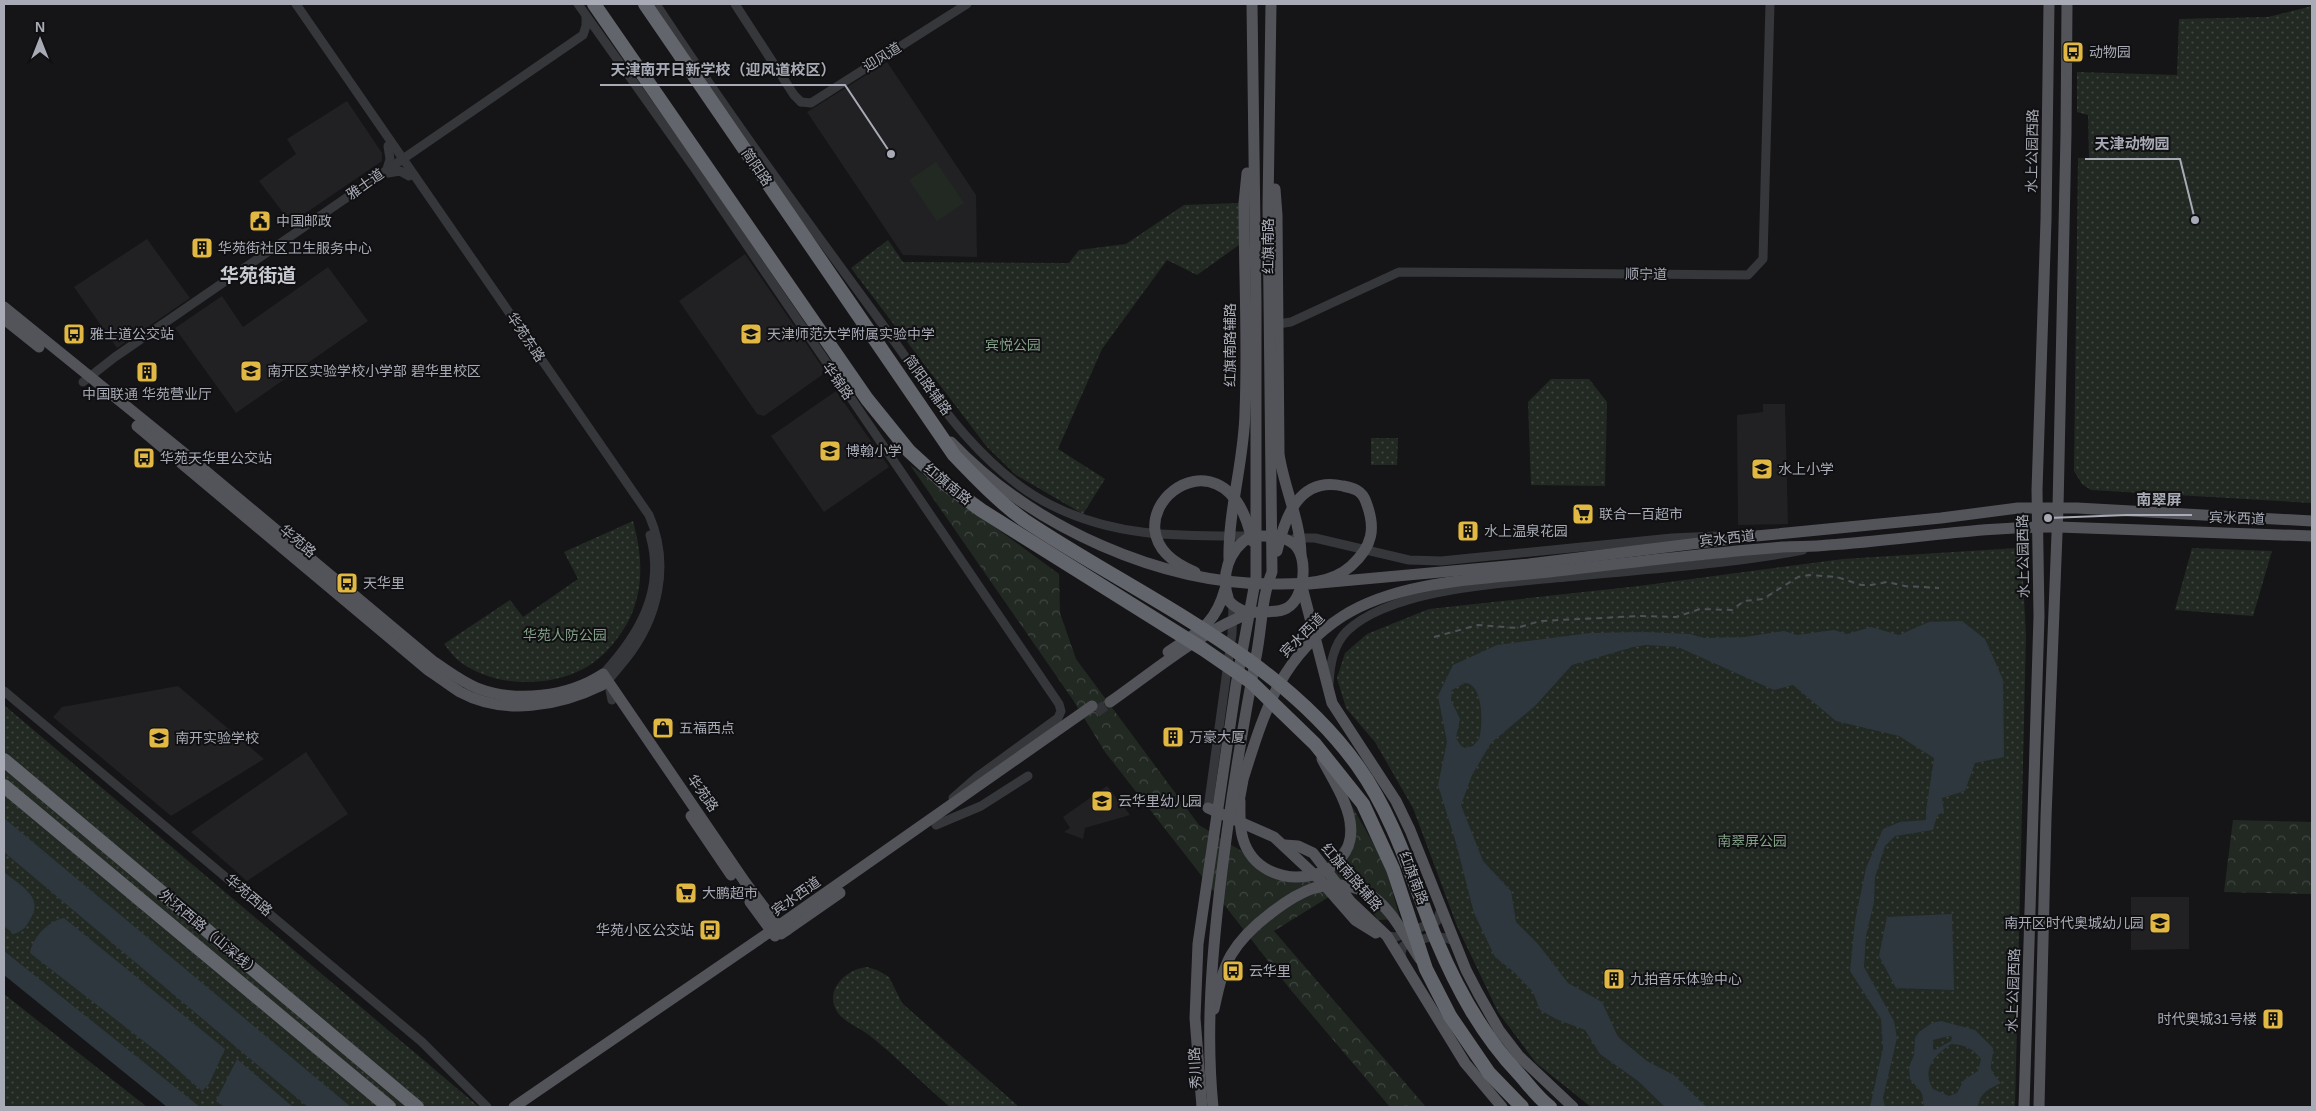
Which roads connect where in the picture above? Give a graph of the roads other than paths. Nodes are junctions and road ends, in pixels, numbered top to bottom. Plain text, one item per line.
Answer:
1 (289, 4) edge
2 (296, 4) edge
3 (578, 4) edge
4 (594, 4) edge
5 (646, 4) edge
6 (656, 4) edge
7 (735, 4) edge
8 (959, 4) edge
9 (967, 4) edge
10 (1252, 4) edge
11 (1271, 4) edge
12 (1770, 4) edge
13 (2049, 4) edge
14 (2067, 4) edge
15 (586, 15) junction
16 (601, 38) junction
17 (680, 40) junction
18 (802, 102) junction
19 (1253, 130) junction
20 (1270, 130) junction
21 (388, 146) junction
22 (401, 163) junction
23 (388, 171) junction
24 (411, 175) junction
25 (4, 307) edge
26 (4, 319) edge
27 (1278, 324) junction
28 (87, 377) junction
29 (937, 429) junction
30 (2037, 507) junction
31 (2058, 508) junction
32 (2312, 521) edge
33 (2037, 526) junction
34 (2058, 526) junction
35 (1229, 536) junction
36 (1251, 536) junction
37 (1756, 536) junction
38 (2312, 536) edge
39 (1280, 537) junction
40 (1300, 538) junction
41 (1828, 546) junction
42 (1300, 554) junction
43 (1229, 559) junction
44 (1272, 572) junction
45 (1216, 580) junction
46 (1256, 582) junction
47 (1306, 585) junction
48 (1226, 587) junction
49 (1233, 606) junction
50 (1251, 613) junction
51 (1233, 619) junction
52 (1203, 637) junction
53 (1260, 637) junction
54 (1228, 654) junction
55 (615, 666) junction
56 (604, 680) junction
57 (4, 690) edge
58 (1329, 691) junction
59 (615, 698) junction
60 (1315, 744) junction
61 (4, 760) edge
62 (1028, 776) dead end
63 (1244, 776) junction
64 (4, 786) edge
65 (1240, 801) junction
66 (1208, 808) joint
67 (943, 811) junction
68 (936, 825) junction
69 (1219, 897) junction
70 (1441, 909) junction
71 (766, 918) junction
72 (782, 928) junction
73 (1387, 936) junction
74 (1454, 941) junction
75 (1404, 964) junction
76 (1426, 969) junction
77 (1209, 1028) junction
78 (1197, 1050) joint
79 (389, 1107) edge
80 (417, 1107) edge
81 (487, 1107) edge
82 (514, 1107) edge
83 (528, 1107) edge
84 (1202, 1107) edge
85 (1213, 1107) edge
86 (1502, 1107) edge
87 (1521, 1107) edge
88 (1550, 1107) edge
89 (1573, 1107) edge
90 (2024, 1107) edge
91 (2039, 1107) edge

1 - 21 street, 华苑东路
2 - 22 street, 华苑东路
3 - 15 street, 华锦路
4 - 60 highway, 红旗南路
5 - 17 street
5 - 29 highway, 简阳路
6 - 17 street, 简阳路辅路
7 - 18 street
8 - 18 street, 迎风道
9 - 18 street, 迎风道
10 - 19 main road, 红旗南路
11 - 20 main road, 红旗南路
12 - 27 street, 顺宁道
13 - 30 main road, 水上公园西路
14 - 31 main road
15 - 16 street, 华锦路
15 - 22 street, 雅士道
16 - 22 street, 雅士道
16 - 67 street, 华锦路
17 - 35 street, 简阳路辅路
19 - 35 main road, 红旗南路辅路
19 - 46 main road, 红旗南路
20 - 27 main road
20 - 44 main road, 红旗南路
21 - 22 street, 华苑东路
21 - 23 street
22 - 23 street, 雅士道
22 - 24 street, 华苑东路
23 - 24 street
23 - 28 street, 雅士道
24 - 55 street, 华苑东路
25 - 28 main road, 华苑路
26 - 28 main road, 华苑路
27 - 40 main road
28 - 56 main road, 华苑路
29 - 45 main road
29 - 88 highway, 红旗南路
30 - 31 main road, 宾水西道
30 - 33 main road, 水上公园西路
30 - 37 main road, 宾水西道
31 - 32 main road, 宾水西道
31 - 34 main road
33 - 34 main road, 宾水西道
33 - 41 main road, 宾水西道
33 - 90 main road, 水上公园西路
34 - 38 main road, 宾水西道
34 - 91 main road
35 - 36 street, 简阳路辅路
35 - 43 main road, 红旗南路辅路
36 - 39 main road
36 - 43 main road
37 - 40 street
37 - 47 main road, 宾水西道
39 - 40 street
39 - 42 main road
40 - 42 main road
41 - 58 street
41 - 63 main road, 宾水西道
42 - 47 main road
43 - 48 main road
44 - 47 main road
44 - 53 main road, 红旗南路
45 - 46 main road
45 - 47 main road, 宾水西道
46 - 78 main road, 红旗南路
47 - 50 main road
47 - 58 main road
48 - 49 main road
48 - 52 main road
49 - 50 main road
49 - 51 street
50 - 51 main road
51 - 52 main road
51 - 54 street
52 - 54 main road
53 - 63 main road
53 - 69 main road, 红旗南路
54 - 66 street
55 - 56 street, 华苑东路
55 - 59 street
56 - 59 main road, 华苑路
57 - 81 street, 华苑西路
58 - 70 main road
59 - 71 main road, 华苑路
60 - 65 main road
60 - 76 highway, 红旗南路
61 - 80 highway, 外环西路（山深线）
62 - 68 street
63 - 65 main road
64 - 79 highway, 外环西路（山深线）
65 - 69 main road
66 - 73 main road
67 - 68 main road, 宾水西道
67 - 72 main road, 宾水西道
68 - 72 main road, 宾水西道
69 - 77 main road, 红旗南路
70 - 73 street
70 - 74 main road
71 - 72 main road, 华苑路
71 - 72 main road
72 - 82 main road, 宾水西道
72 - 83 main road, 宾水西道
73 - 75 main road
74 - 75 street
74 - 89 main road
75 - 86 main road
76 - 77 main road
76 - 87 highway, 红旗南路
77 - 85 main road, 秀川路
78 - 84 main road, 秀川路

